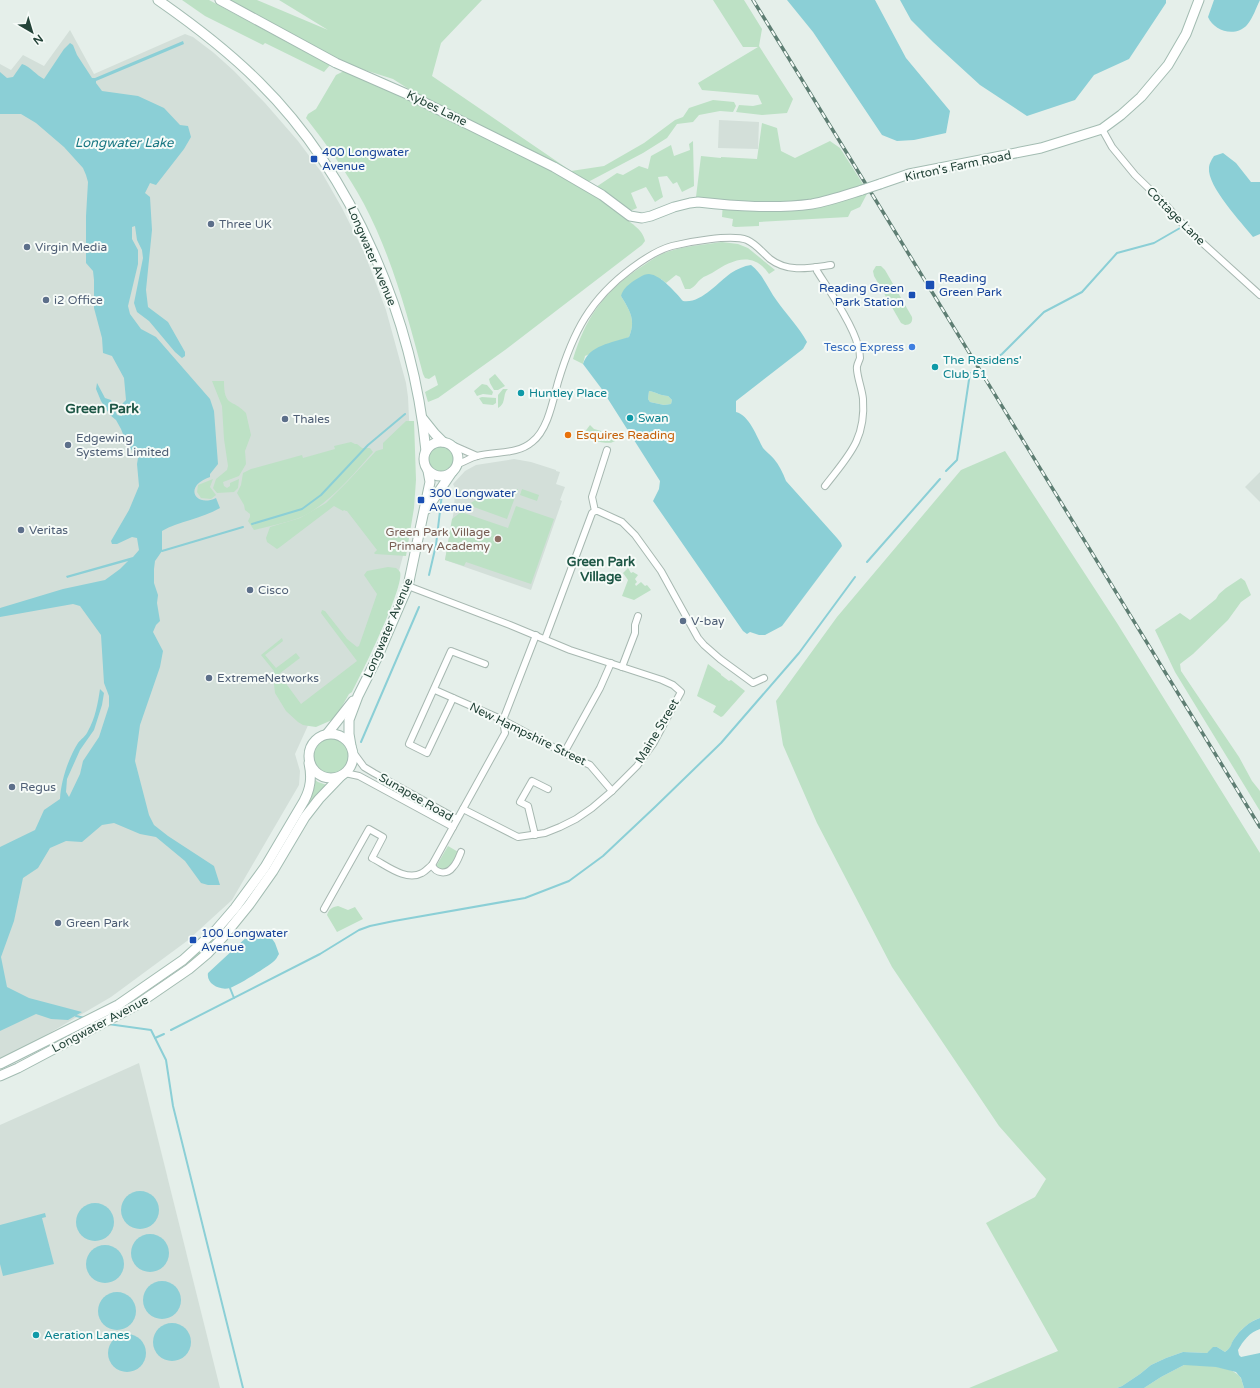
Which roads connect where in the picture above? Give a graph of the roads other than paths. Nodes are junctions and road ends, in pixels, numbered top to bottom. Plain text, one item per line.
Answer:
1 (158, 0) edge
2 (220, 0) edge
3 (1199, 0) edge
4 (1102, 129) junction
5 (651, 216) joint
6 (831, 265) dead end
7 (816, 267) junction
8 (1260, 295) edge
9 (423, 419) junction
10 (448, 443) junction
11 (607, 450) dead end
12 (426, 451) junction
13 (476, 456) junction
14 (455, 468) junction
15 (428, 471) junction
16 (825, 486) dead end
17 (595, 511) junction
18 (425, 512) junction
19 (408, 586) junction
20 (638, 616) dead end
21 (536, 636) junction
22 (545, 639) junction
23 (611, 663) junction
24 (486, 664) dead end
25 (622, 667) junction
26 (764, 678) dead end
27 (434, 690) junction
28 (358, 696) junction
29 (454, 698) junction
30 (504, 720) junction
31 (327, 734) junction
32 (352, 749) junction
33 (564, 752) junction
34 (309, 763) junction
35 (343, 774) junction
36 (548, 789) dead end
37 (612, 791) junction
38 (463, 808) junction
39 (457, 819) junction
40 (453, 827) junction
41 (535, 835) junction
42 (462, 852) dead end
43 (432, 865) junction
44 (324, 909) dead end
45 (0, 1064) edge
46 (0, 1076) edge

1 - 9 street, Longwater Avenue
2 - 5 street, Kybes Lane
3 - 4 street, Kirton's Farm Road
4 - 5 street, Kirton's Farm Road, bridge
4 - 8 street, Cottage Lane
6 - 7 street
7 - 13 street
7 - 16 street
9 - 10 street, Longwater Avenue
9 - 12 street, Longwater Avenue
10 - 12 street
10 - 13 street
10 - 14 street
11 - 17 street
12 - 15 street
13 - 14 street
14 - 15 street
14 - 18 street, Longwater Avenue
15 - 18 street, Longwater Avenue
17 - 22 street
17 - 26 street
18 - 19 street, Longwater Avenue
19 - 21 street, Maine Street
19 - 28 street, Longwater Avenue
20 - 25 street
21 - 22 street, Maine Street
21 - 30 street
22 - 23 street, Maine Street
23 - 25 street, Maine Street
23 - 33 street
24 - 27 street
25 - 37 street, Maine Street
27 - 29 street, New Hampshire Street
27 - 29 street
28 - 31 street, Longwater Avenue
28 - 32 street, Longwater Avenue
29 - 30 street, New Hampshire Street
30 - 33 street, New Hampshire Street
30 - 38 street
31 - 32 street
31 - 34 street
32 - 35 street
32 - 39 street, Sunapee Road
33 - 37 street, New Hampshire Street
34 - 35 street
34 - 45 street, Longwater Avenue
35 - 40 street, Sunapee Road
35 - 46 street, Longwater Avenue
36 - 41 street
37 - 41 street, Maine Street
38 - 39 street
38 - 41 street, Maine Street
39 - 40 street, Sunapee Road
40 - 43 street
42 - 43 street
43 - 44 street

